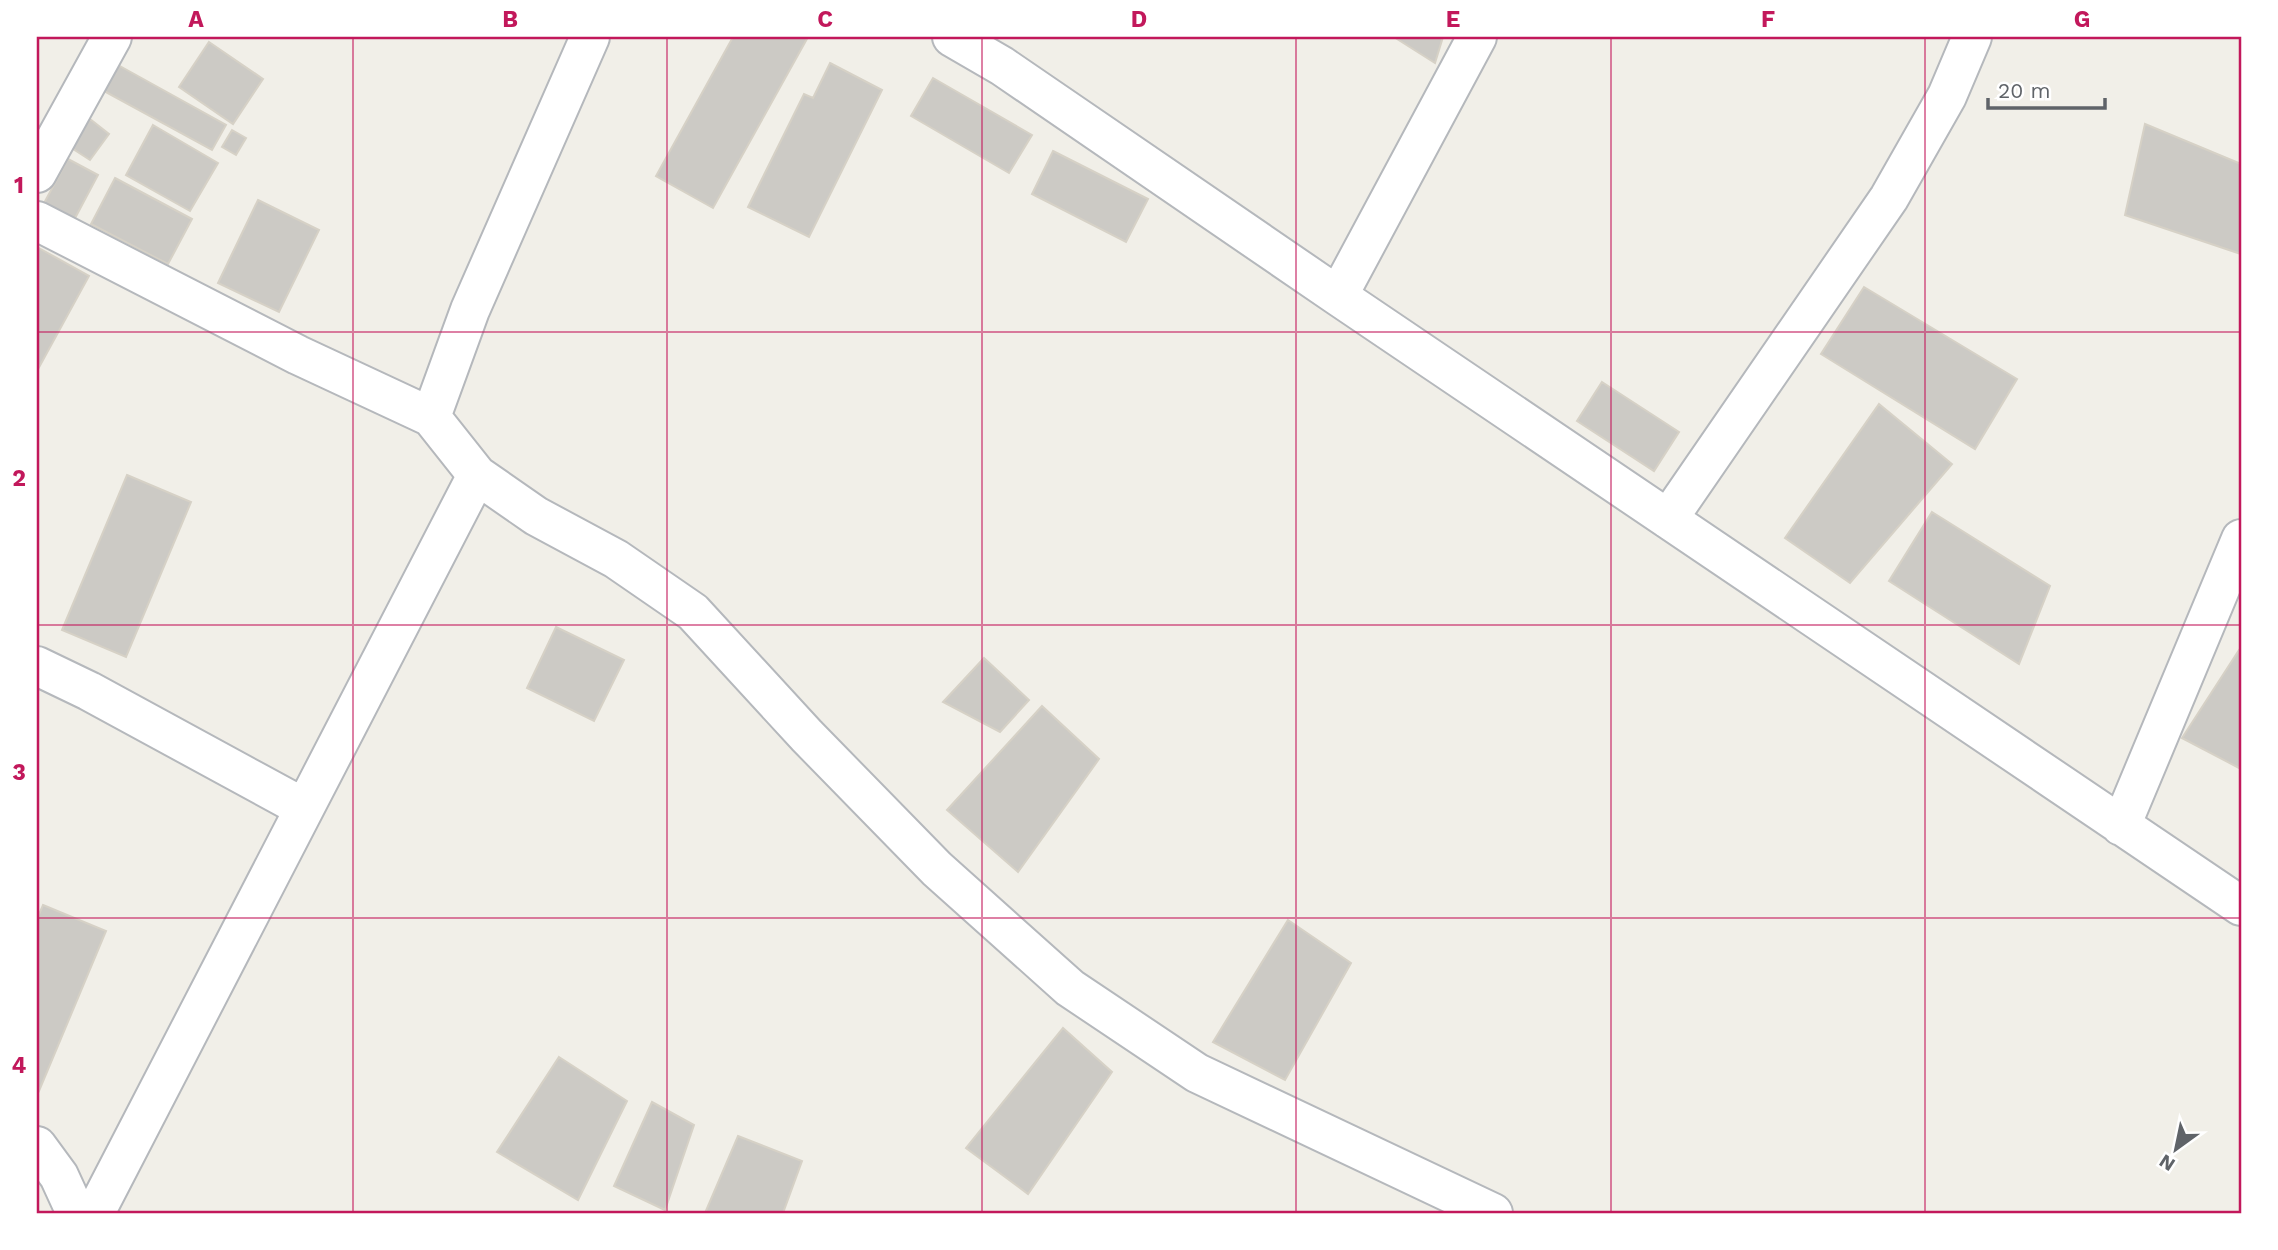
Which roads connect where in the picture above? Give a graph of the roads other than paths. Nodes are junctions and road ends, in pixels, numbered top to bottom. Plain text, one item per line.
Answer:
1 (112, 37) edge
2 (590, 37) edge
3 (952, 37) edge
4 (1477, 37) edge
5 (1972, 37) edge
6 (37, 173) edge
7 (37, 221) edge
8 (1338, 296) junction
9 (431, 417) junction
10 (477, 475) junction
11 (1668, 519) junction
12 (2241, 539) edge
13 (37, 666) edge
14 (304, 808) junction
15 (2121, 826) junction
16 (2241, 906) edge
17 (37, 1146) edge
18 (76, 1213) edge
19 (95, 1213) edge
20 (1493, 1213) edge

1 - 6 street
2 - 9 street
3 - 8 street
4 - 8 street
5 - 11 street
7 - 9 street
8 - 11 street
9 - 10 street
10 - 14 street
10 - 20 street
11 - 15 street
12 - 15 street
13 - 14 street
14 - 19 street
15 - 16 street
17 - 18 street

